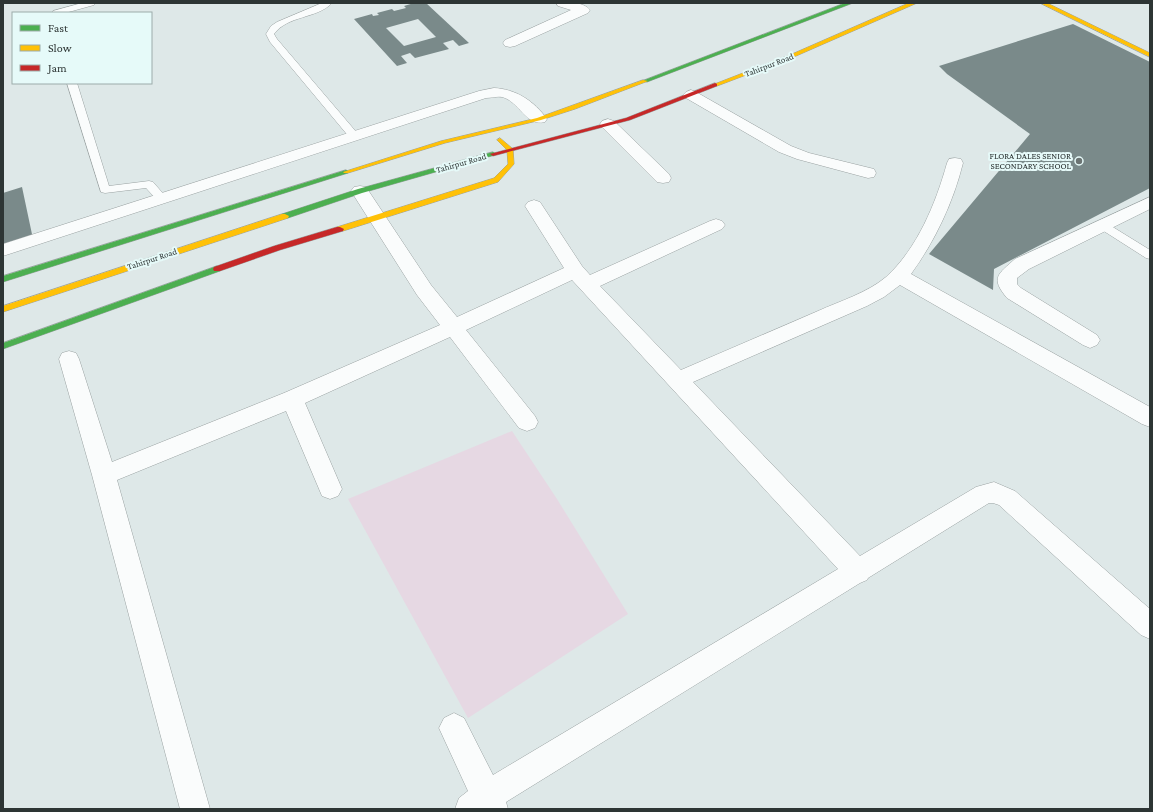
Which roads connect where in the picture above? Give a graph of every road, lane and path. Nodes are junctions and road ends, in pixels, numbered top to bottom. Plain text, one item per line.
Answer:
1 (91, 3) edge
2 (328, 3) edge
3 (563, 3) edge
4 (850, 3) edge
5 (914, 3) edge
6 (1043, 3) edge
7 (60, 12) edge
8 (510, 43) dead end
9 (1150, 55) edge
10 (72, 84) edge
11 (692, 95) junction
12 (539, 119) junction
13 (608, 124) junction
14 (491, 130) junction
15 (354, 136) junction
16 (510, 149) junction
17 (955, 163) dead end
18 (868, 173) dead end
19 (663, 178) dead end
20 (360, 191) junction
21 (161, 198) junction
22 (1150, 202) edge
23 (534, 206) dead end
24 (377, 217) junction
25 (716, 225) dead end
26 (1103, 225) junction
27 (3, 250) edge
28 (1150, 255) edge
29 (898, 276) junction
30 (581, 277) junction
31 (3, 279) edge
32 (3, 309) edge
33 (454, 327) junction
34 (1090, 340) dead end
35 (3, 346) edge
36 (69, 359) dead end
37 (678, 380) junction
38 (292, 399) junction
39 (1150, 418) edge
40 (527, 422) dead end
41 (104, 474) junction
42 (330, 489) dead end
43 (858, 572) junction
44 (1150, 626) edge
45 (454, 728) dead end
46 (483, 805) edge
47 (195, 809) edge

1 - 7 lane
2 - 15 lane
3 - 8 street
4 - 12 main road
5 - 11 main road, Tahirpur Road
6 - 9 main road
10 - 21 lane
11 - 13 main road, Tahirpur Road
11 - 18 street
12 - 14 main road
12 - 15 street
13 - 16 main road, Tahirpur Road
13 - 19 street
14 - 16 main road
14 - 31 main road
15 - 21 street
16 - 20 main road, Tahirpur Road
16 - 24 main road
17 - 29 street
20 - 24 street
20 - 32 main road, Tahirpur Road
21 - 27 street
22 - 26 street
23 - 30 street
24 - 33 street
24 - 35 main road
25 - 30 street
26 - 28 lane
26 - 34 street
29 - 37 street
29 - 39 street
30 - 33 street
30 - 37 street
33 - 38 street
33 - 40 street
36 - 41 street
37 - 43 street
38 - 41 street
38 - 42 street
41 - 47 street
43 - 44 street
43 - 46 street
45 - 46 street

